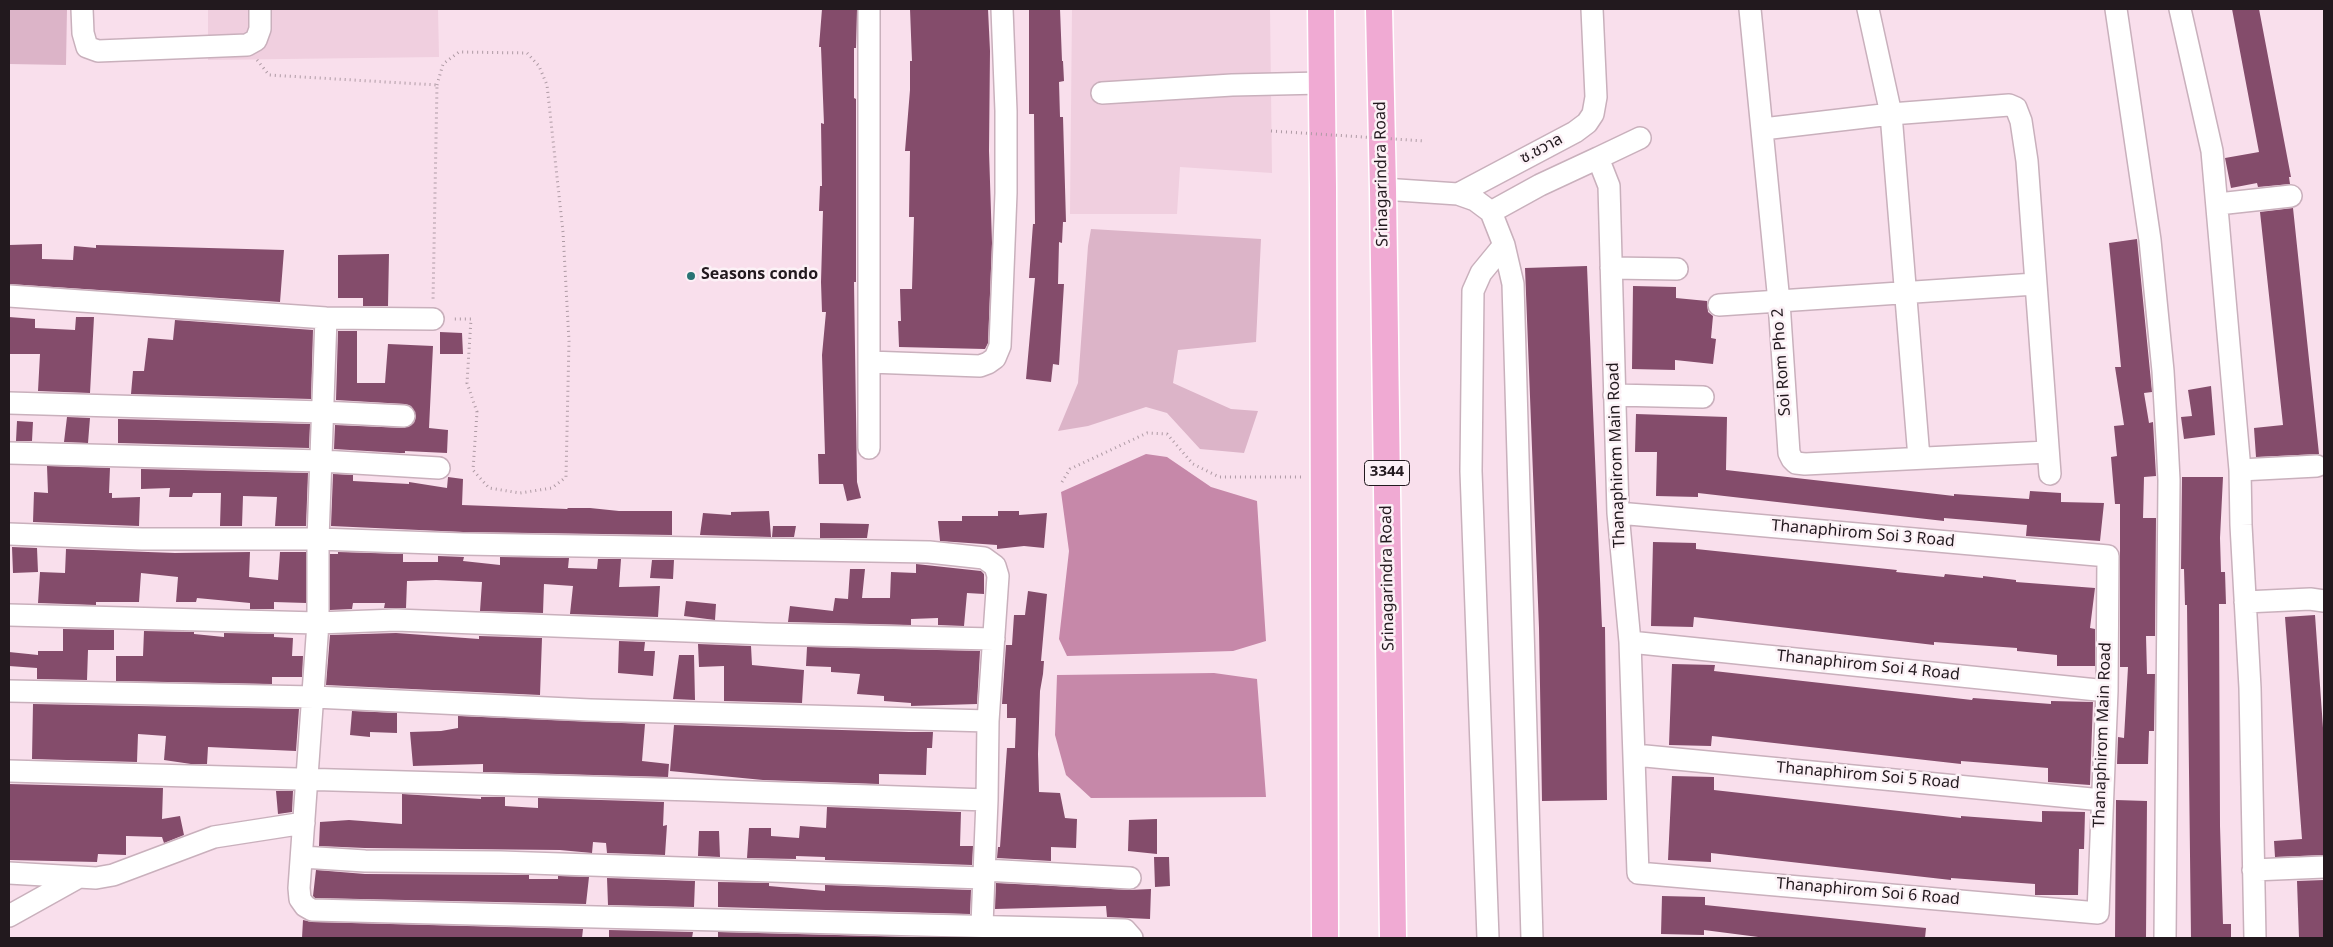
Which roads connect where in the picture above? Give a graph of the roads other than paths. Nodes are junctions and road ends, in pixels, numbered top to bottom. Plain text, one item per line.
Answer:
1 (82, 9) edge
2 (260, 9) edge
3 (869, 9) edge
4 (1002, 9) edge
5 (1321, 9) edge
6 (1379, 9) edge
7 (1592, 9) edge
8 (1750, 9) edge
9 (1868, 9) edge
10 (2116, 9) edge
11 (2180, 9) edge
12 (1322, 83) junction
13 (1102, 93) dead end
14 (1891, 114) junction
15 (1763, 128) junction
16 (1640, 138) dead end
17 (1598, 158) junction
18 (1384, 189) junction
19 (1458, 194) junction
20 (2291, 196) dead end
21 (2218, 204) junction
22 (1491, 212) junction
23 (1504, 245) junction
24 (1611, 268) junction
25 (1677, 269) dead end
26 (2035, 284) junction
27 (1905, 292) junction
28 (9, 296) edge
29 (1778, 302) junction
30 (1719, 305) dead end
31 (326, 318) junction
32 (432, 319) road end
33 (869, 362) junction
34 (1614, 395) junction
35 (1703, 397) dead end
36 (9, 404) edge
37 (323, 412) junction
38 (404, 416) dead end
39 (869, 448) dead end
40 (2047, 452) junction
41 (9, 453) edge
42 (1920, 458) junction
43 (322, 461) junction
44 (2317, 466) dead end
45 (439, 468) dead end
46 (2240, 470) junction
47 (2050, 474) dead end
48 (1618, 513) junction
49 (9, 534) edge
50 (318, 538) junction
51 (2108, 556) joint
52 (2324, 601) edge
53 (2245, 602) junction
54 (9, 615) edge
55 (318, 623) junction
56 (994, 639) junction
57 (1630, 642) junction
58 (9, 691) edge
59 (2107, 691) junction
60 (314, 697) junction
61 (988, 721) junction
62 (1635, 755) junction
63 (9, 772) edge
64 (308, 779) junction
65 (987, 800) junction
66 (2102, 800) junction
67 (304, 823) junction
68 (302, 857) junction
69 (2324, 867) edge
70 (2253, 870) junction
71 (9, 873) edge
72 (1638, 873) joint
73 (984, 874) junction
74 (80, 877) junction
75 (1130, 878) dead end
76 (2098, 913) joint
77 (9, 916) edge
78 (982, 925) junction
79 (1132, 938) edge
80 (1325, 938) edge
81 (1393, 938) edge
82 (1488, 938) edge
83 (1532, 938) edge
84 (2165, 938) edge
85 (2255, 938) edge

1 - 2 street
3 - 33 street
4 - 33 street
5 - 12 main road
6 - 18 main road, Srinagarindra Road / 3344
7 - 19 street, ซ.ชวาล
8 - 15 street, Soi Rom Pho 2
9 - 14 street
10 - 84 street
11 - 21 street
12 - 13 street
12 - 80 main road
14 - 15 street
14 - 26 street
14 - 27 street
15 - 29 street, Soi Rom Pho 2
16 - 17 street
17 - 22 street
17 - 24 street, Thanaphirom Main Road
18 - 19 street
18 - 81 main road, Srinagarindra Road / 3344
19 - 22 street
20 - 21 street
21 - 46 street
22 - 23 street
23 - 82 street
23 - 83 street
24 - 25 street
24 - 34 street, Thanaphirom Main Road
26 - 27 street
26 - 40 street
27 - 29 street
27 - 42 street
28 - 31 street
29 - 30 street
29 - 42 street, Soi Rom Pho 2
31 - 32 street
31 - 37 street
33 - 39 street
34 - 35 street
34 - 48 street, Thanaphirom Main Road
36 - 37 street
37 - 38 street
37 - 43 street
40 - 42 street, Soi Rom Pho 2
40 - 47 street
41 - 43 street
43 - 45 street
43 - 50 street
44 - 46 street
46 - 53 street
48 - 51 street, Thanaphirom Soi 3 Road
48 - 57 street, Thanaphirom Main Road
49 - 50 street
50 - 55 street
50 - 56 street
51 - 59 street, Thanaphirom Main Road
52 - 53 street
53 - 70 street
54 - 55 street
55 - 56 street
55 - 60 street
56 - 61 street
57 - 59 street, Thanaphirom Soi 4 Road
57 - 62 street, Thanaphirom Main Road
58 - 60 street
59 - 66 street, Thanaphirom Main Road
60 - 61 street
60 - 64 street
61 - 65 street
62 - 66 street, Thanaphirom Soi 5 Road
62 - 72 street, Thanaphirom Main Road
63 - 64 street
64 - 65 street
64 - 67 street
65 - 73 street
66 - 76 street, Thanaphirom Main Road
67 - 68 street
67 - 74 street
68 - 73 street
68 - 78 street
69 - 70 street
70 - 85 street
71 - 74 street
72 - 76 street, Thanaphirom Soi 6 Road
73 - 75 street
73 - 78 street
74 - 77 street
78 - 79 street

